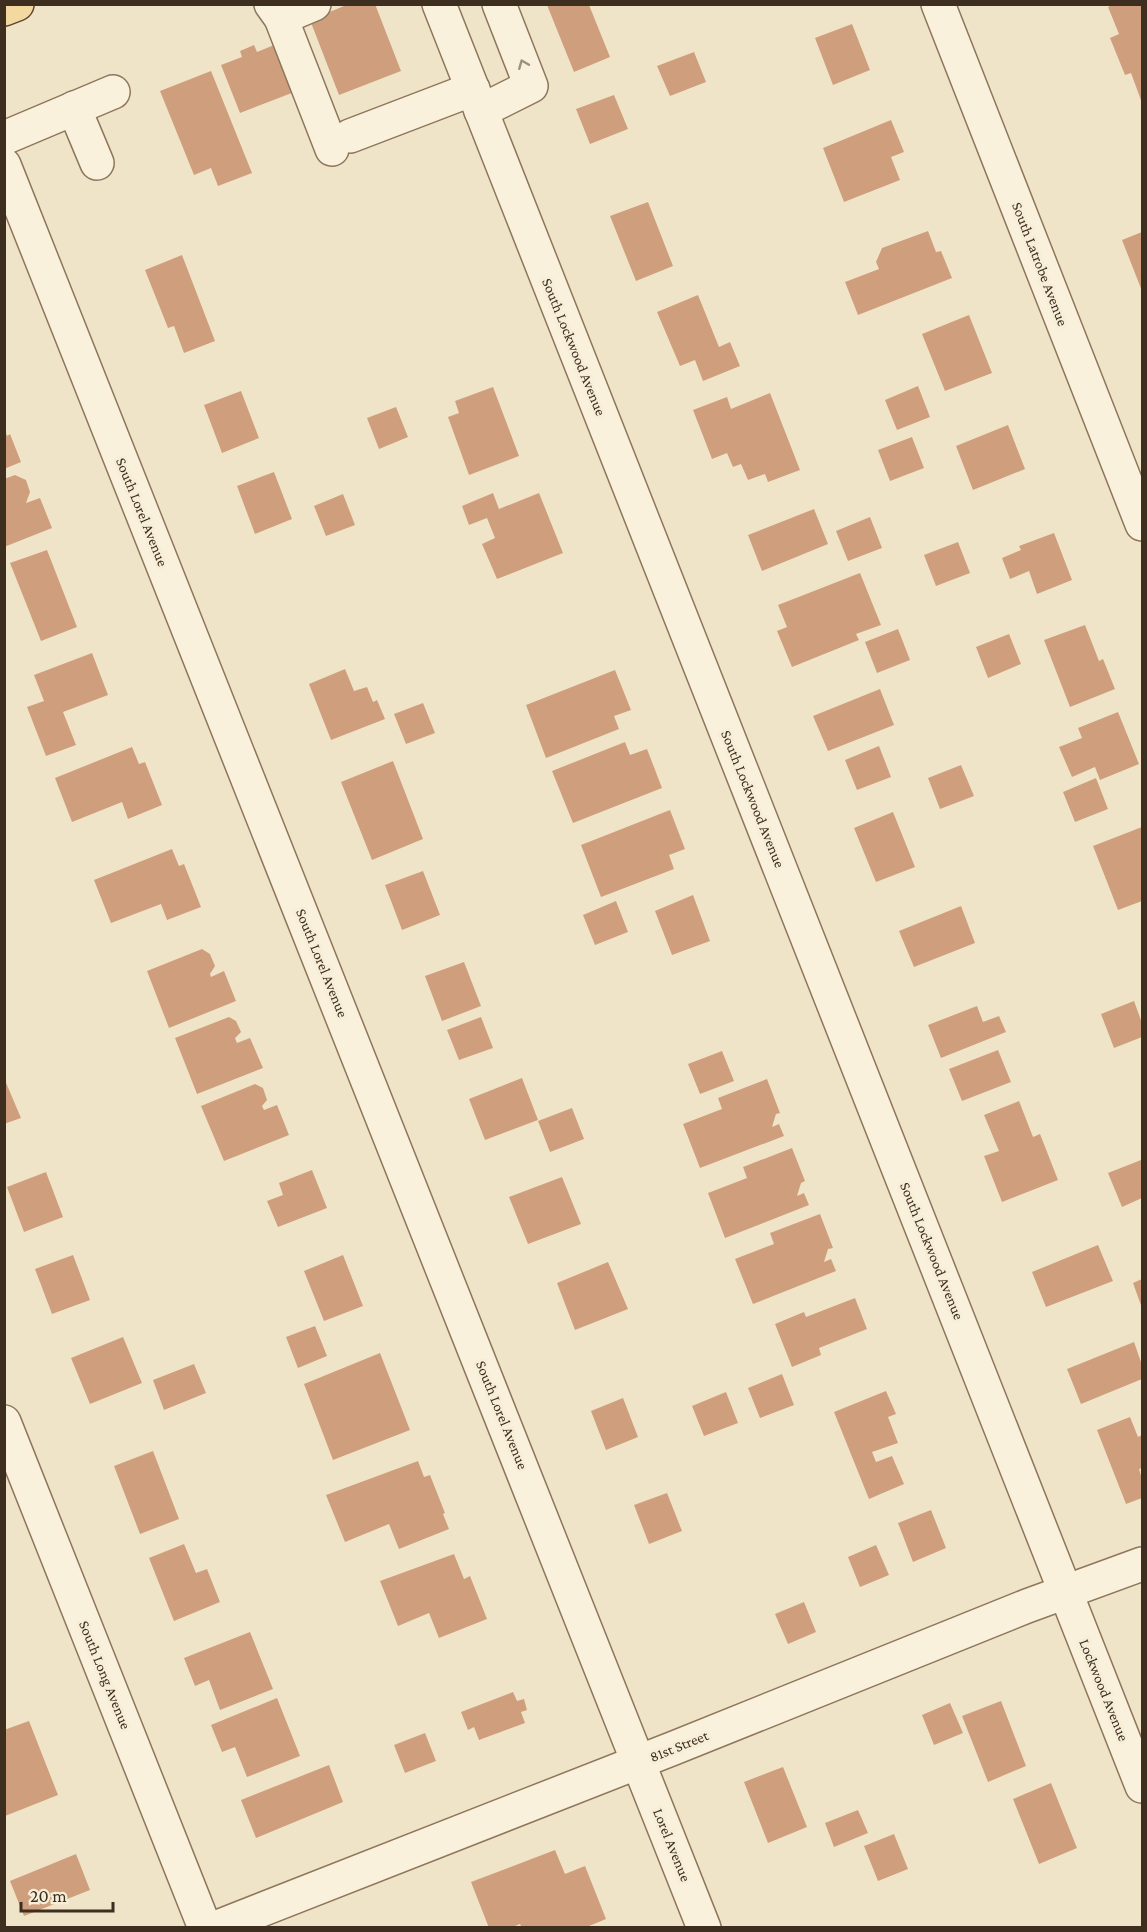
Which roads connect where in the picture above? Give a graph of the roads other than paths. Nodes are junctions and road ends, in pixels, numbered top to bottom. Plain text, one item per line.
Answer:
1 (17, 4) edge
2 (314, 4) edge
3 (439, 4) edge
4 (499, 4) edge
5 (939, 4) edge
6 (4, 9) edge
7 (276, 11) edge
8 (113, 92) dead end
9 (477, 100) junction
10 (74, 108) junction
11 (4, 138) edge
12 (97, 163) dead end
13 (4, 165) edge
14 (1143, 524) edge
15 (4, 1422) edge
16 (1143, 1564) edge
17 (1067, 1593) junction
18 (639, 1762) junction
19 (1143, 1786) edge
20 (205, 1928) edge
21 (215, 1928) edge
22 (704, 1928) edge

1 - 6 main road
2 - 7 street
3 - 9 street, South Lockwood Avenue
9 -> 4 street
5 - 14 street, South Latrobe Avenue
7 - 9 street
8 - 10 street
9 - 17 street, South Lockwood Avenue
10 - 11 street
10 - 12 street
13 - 18 street, South Lorel Avenue
15 - 20 street, South Long Avenue
16 - 17 street, 81st Street
17 - 18 street, 81st Street
17 - 19 street, Lockwood Avenue
18 - 21 street, 81st Street
18 - 22 street, Lorel Avenue

